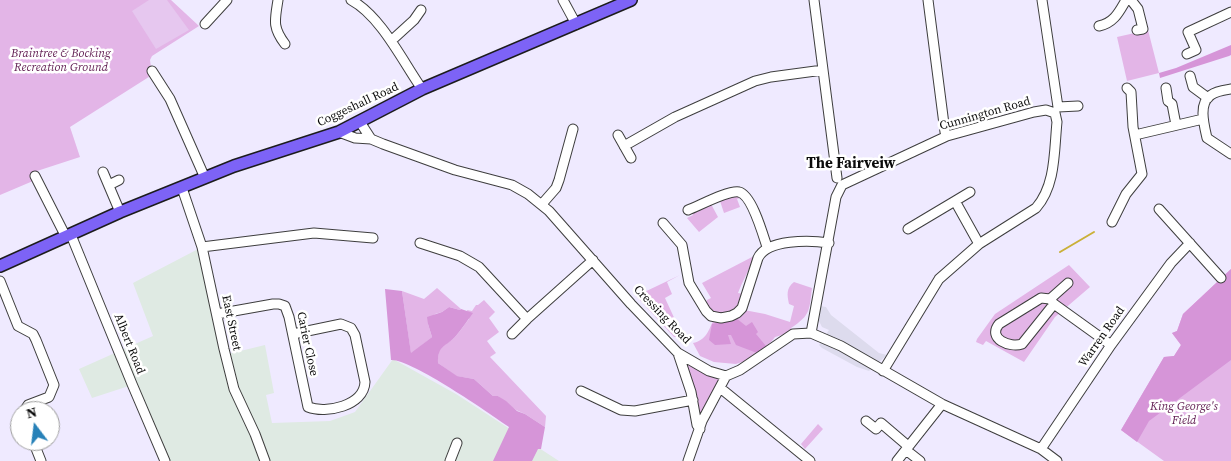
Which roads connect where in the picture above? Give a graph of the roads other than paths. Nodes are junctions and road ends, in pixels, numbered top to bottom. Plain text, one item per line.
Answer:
1 (227, 0) edge
2 (278, 0) edge
3 (352, 0) edge
4 (563, 0) edge
5 (631, 0) edge
6 (814, 0) edge
7 (928, 0) edge
8 (1042, 0) edge
9 (1126, 0) edge
10 (1131, 0) edge
11 (421, 10) dead end
12 (1231, 12) edge
13 (205, 24) dead end
14 (576, 24) junction
15 (1099, 26) dead end
16 (1137, 30) dead end
17 (391, 41) junction
18 (286, 44) dead end
19 (1187, 54) dead end
20 (823, 70) junction
21 (152, 71) dead end
22 (1190, 76) dead end
23 (1127, 88) dead end
24 (1166, 88) dead end
25 (422, 89) junction
26 (1231, 89) edge
27 (1208, 98) junction
28 (1078, 106) dead end
29 (1057, 110) junction
30 (1202, 120) junction
31 (360, 122) junction
32 (1176, 125) junction
33 (572, 129) dead end
34 (339, 132) junction
35 (946, 132) dead end
36 (618, 135) dead end
37 (1135, 135) junction
38 (371, 139) junction
39 (624, 146) junction
40 (1231, 154) edge
41 (631, 158) dead end
42 (103, 172) dead end
43 (35, 176) dead end
44 (206, 178) junction
45 (119, 180) dead end
46 (839, 181) junction
47 (109, 185) junction
48 (182, 188) junction
49 (970, 192) dead end
50 (955, 201) junction
51 (542, 204) junction
52 (1160, 208) dead end
53 (688, 210) dead end
54 (120, 212) junction
55 (1112, 222) dead end
56 (663, 223) dead end
57 (908, 229) dead end
58 (673, 234) junction
59 (68, 236) junction
60 (373, 238) dead end
61 (666, 240) dead end
62 (420, 243) dead end
63 (828, 243) junction
64 (979, 244) junction
65 (1190, 244) junction
66 (202, 247) junction
67 (767, 247) junction
68 (593, 260) junction
69 (0, 266) edge
70 (1221, 278) dead end
71 (0, 280) edge
72 (1068, 283) dead end
73 (1052, 302) junction
74 (217, 314) junction
75 (528, 320) junction
76 (811, 333) junction
77 (293, 334) junction
78 (512, 334) dead end
79 (1111, 345) junction
80 (678, 352) junction
81 (884, 371) junction
82 (726, 376) junction
83 (720, 390) junction
84 (581, 391) dead end
85 (693, 400) junction
86 (38, 401) edge
87 (942, 404) junction
88 (866, 421) dead end
89 (700, 429) junction
90 (457, 443) dead end
91 (907, 448) junction
92 (1041, 449) junction
93 (452, 460) edge
94 (165, 461) edge
95 (265, 461) edge
96 (688, 461) edge
97 (810, 461) edge
98 (897, 461) edge
99 (920, 461) edge
100 (1057, 461) edge

1 - 13 street
2 - 18 street
3 - 17 street
4 - 14 street
5 - 14 main road, Coggeshall Road
6 - 20 street
7 - 35 street
8 - 29 street
9 - 15 street
10 - 16 street
11 - 17 street
12 - 19 street
14 - 25 main road, Coggeshall Road
17 - 25 street
20 - 39 street
20 - 46 street
21 - 44 street
22 - 27 street
23 - 37 street
24 - 32 street
25 - 31 main road, Coggeshall Road
26 - 27 street
27 - 30 street
28 - 29 street, Cunnington Road
29 - 46 street, Cunnington Road
29 - 64 street
30 - 32 street
30 - 40 street
31 - 34 main road, Coggeshall Road
31 - 38 street
32 - 37 street
33 - 51 street
34 - 38 street, Cressing Road
34 - 44 main road, Coggeshall Road
36 - 39 street
37 - 55 street
38 - 51 street, Cressing Road
39 - 41 street
42 - 47 street
43 - 59 street
44 - 48 main road, Coggeshall Road
45 - 47 street
46 - 63 street
47 - 54 street
48 - 54 main road, Coggeshall Road
48 - 66 street, East Street
49 - 50 street
50 - 57 street
50 - 64 street
51 - 68 street, Cressing Road
52 - 65 street
53 - 67 street
54 - 59 main road, Coggeshall Road
56 - 58 street
58 - 61 street
58 - 67 street
59 - 69 main road, Coggeshall Road
59 - 94 street, Albert Road
60 - 66 street
62 - 75 street
63 - 67 street
63 - 76 street
64 - 81 street
65 - 70 street
65 - 79 street, Warren Road
66 - 74 street, East Street
68 - 75 street
68 - 80 street, Cressing Road
71 - 86 street
72 - 73 street
73 - 73 street
73 - 79 street
74 - 77 street, Carier Close
74 - 95 street, East Street
75 - 78 street
76 - 81 street
76 - 82 street
77 - 77 street, Carier Close
79 - 92 street, Warren Road
80 - 82 street, Cressing Road
80 - 85 street
81 - 87 street
82 - 83 street
83 - 89 street
83 - 97 street
84 - 85 street
85 - 89 street
87 - 91 street
87 - 92 street
88 - 91 street
89 - 96 street
90 - 93 street
91 - 98 street
91 - 99 street
92 - 100 street

